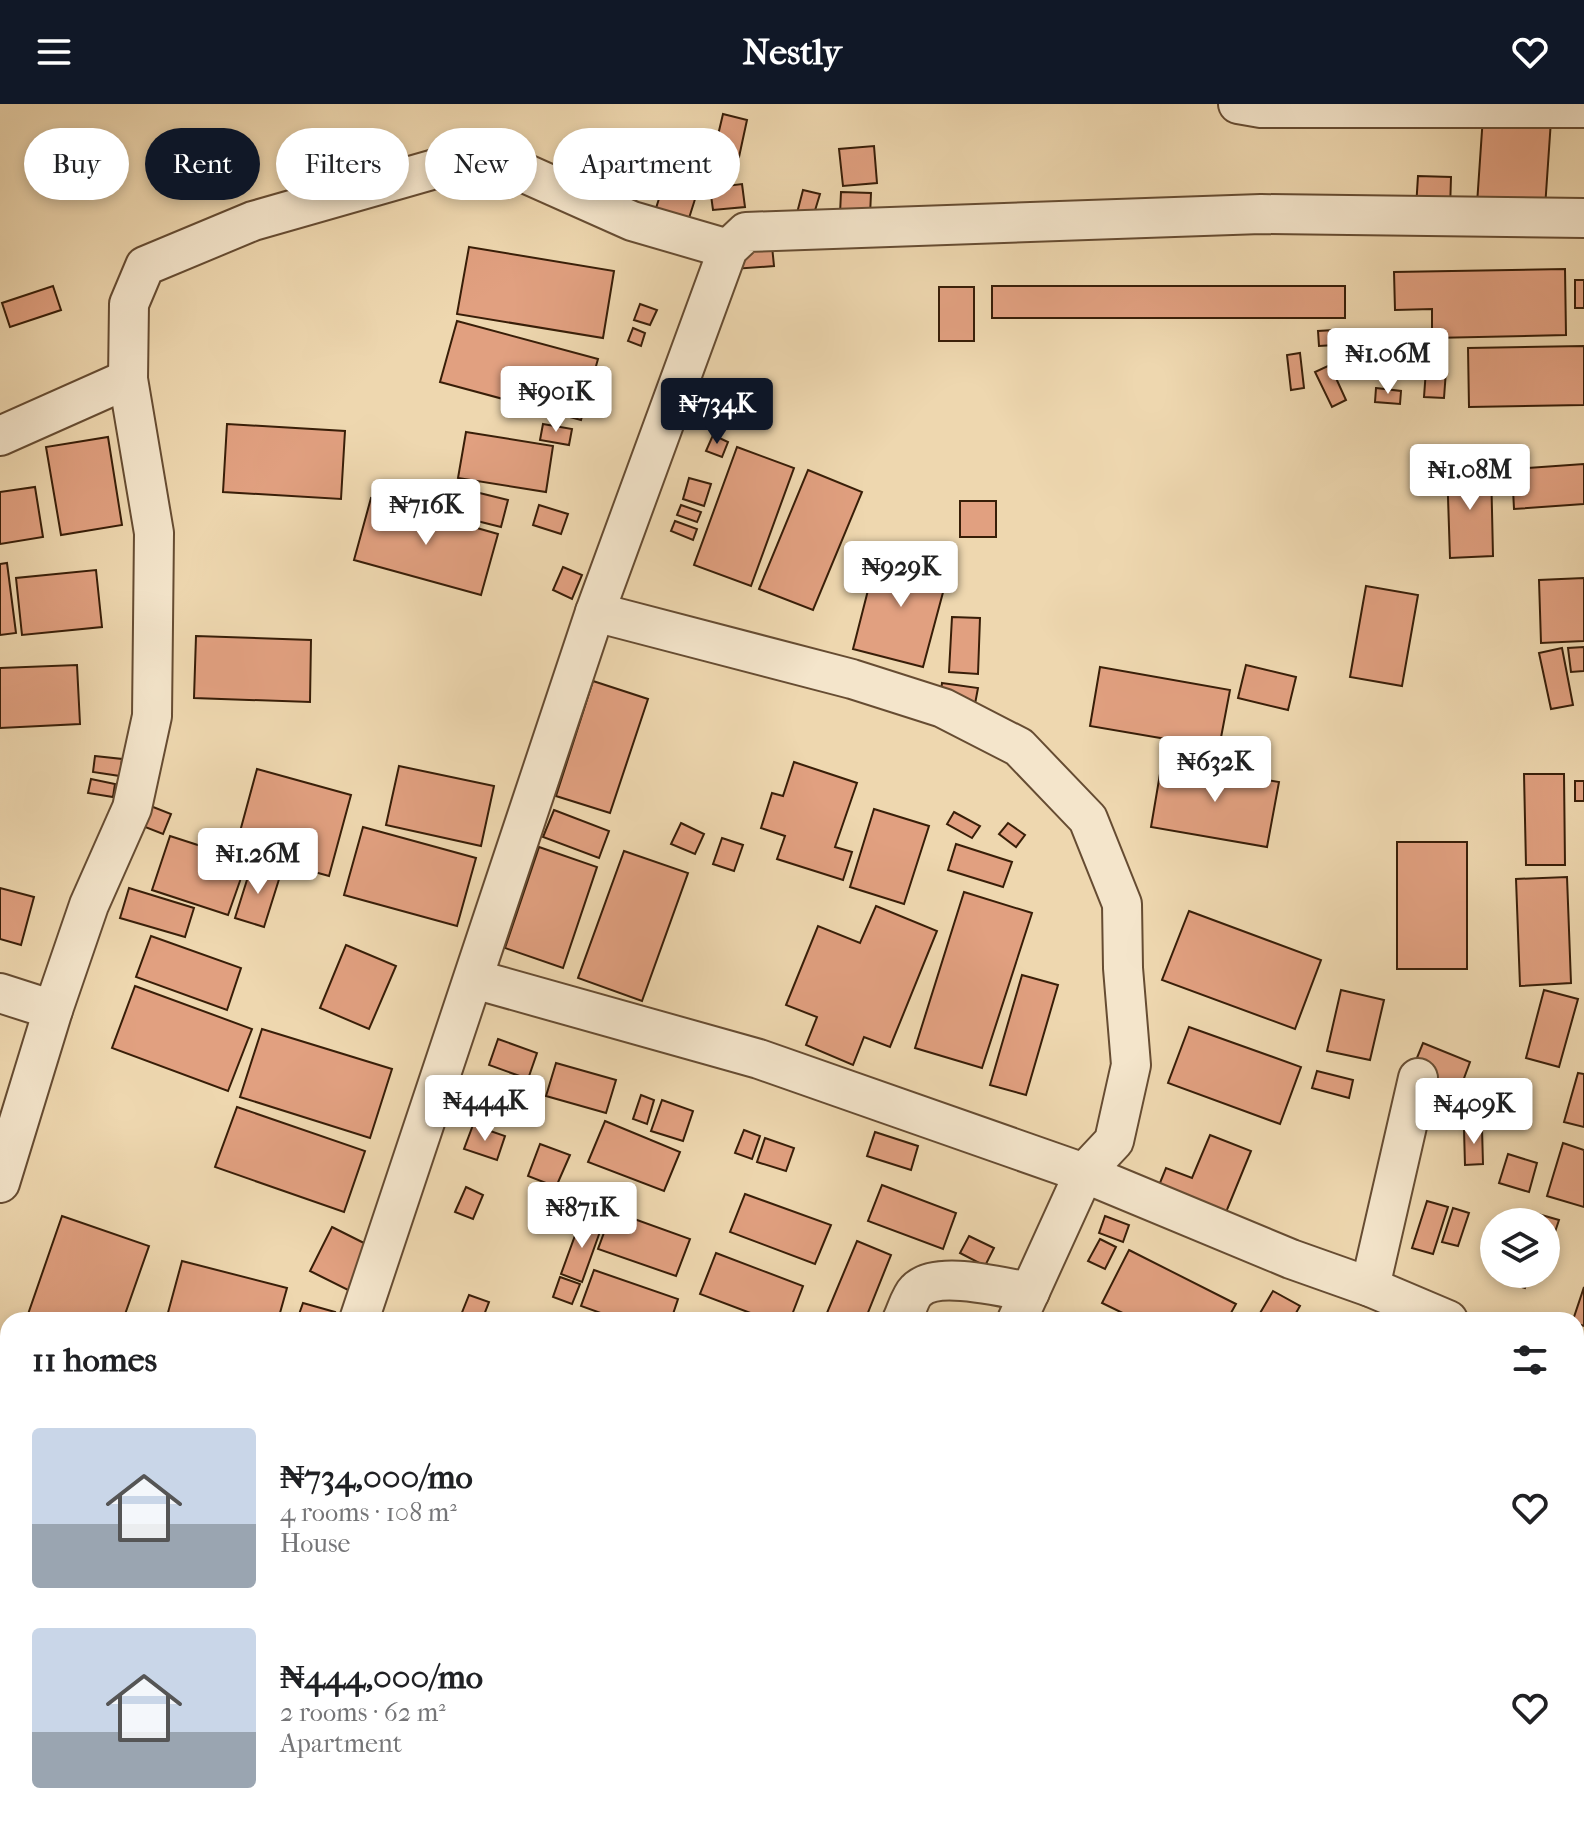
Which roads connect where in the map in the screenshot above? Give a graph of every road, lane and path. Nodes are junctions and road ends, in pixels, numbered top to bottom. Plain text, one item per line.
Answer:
1 (1238, 104) edge
2 (1584, 108) edge
3 (1584, 218) edge
4 (728, 249) junction
5 (128, 379) junction
6 (0, 436) edge
7 (595, 612) junction
8 (474, 979) junction
9 (0, 993) edge
10 (53, 1010) junction
11 (1418, 1078) dead end
12 (1084, 1173) junction
13 (0, 1183) edge
14 (1370, 1287) junction
15 (1024, 1306) edge
16 (362, 1312) edge
17 (906, 1312) edge
18 (1429, 1312) edge

1 - 2 street
3 - 4 street
4 - 5 street
4 - 7 street
5 - 6 street
5 - 10 street
7 - 8 street
7 - 12 street
8 - 12 street
8 - 16 street
9 - 10 street
10 - 13 street
11 - 14 street
12 - 14 street
12 - 15 street
14 - 18 street
15 - 17 street

